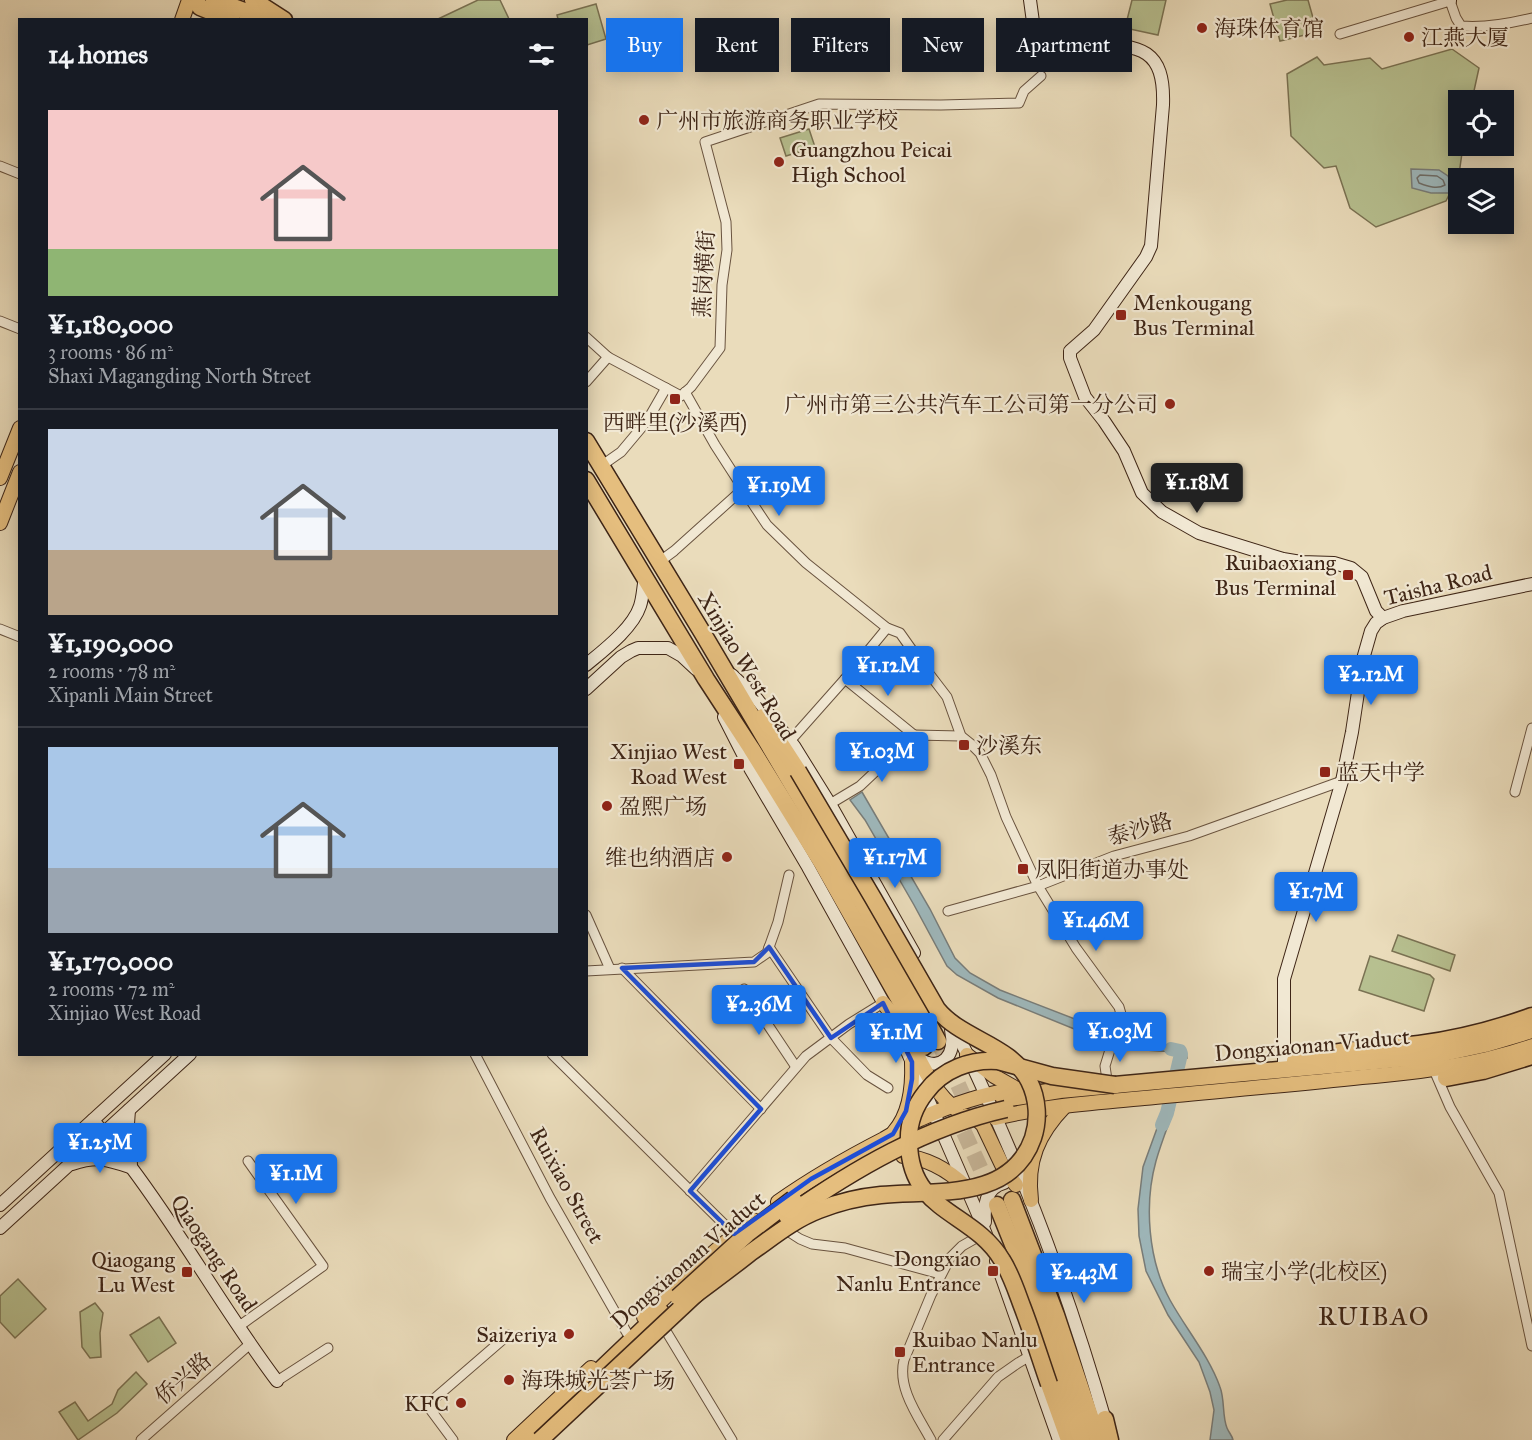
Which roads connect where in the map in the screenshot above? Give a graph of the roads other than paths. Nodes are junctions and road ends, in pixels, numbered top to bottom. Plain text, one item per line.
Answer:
1 (253, 0) edge
2 (1030, 0) edge
3 (1450, 0) edge
4 (200, 4) edge
5 (184, 18) edge
6 (228, 18) edge
7 (260, 18) edge
8 (281, 18) edge
9 (1532, 18) edge
10 (1341, 34) dead end
11 (1041, 76) dead end
12 (0, 166) edge
13 (18, 173) edge
14 (0, 321) edge
15 (18, 328) edge
16 (588, 339) edge
17 (608, 357) junction
18 (588, 380) edge
19 (666, 388) junction
20 (683, 394) junction
21 (18, 433) edge
22 (588, 444) edge
23 (602, 466) junction
24 (18, 476) edge
25 (0, 478) edge
26 (588, 483) edge
27 (743, 489) junction
28 (4, 500) edge
29 (0, 523) edge
30 (659, 562) junction
31 (645, 578) junction
32 (1532, 584) edge
33 (1383, 618) junction
34 (887, 628) junction
35 (0, 629) edge
36 (18, 636) edge
37 (588, 663) edge
38 (721, 665) junction
39 (706, 679) junction
40 (845, 679) junction
41 (588, 687) edge
42 (1532, 728) edge
43 (914, 735) junction
44 (961, 736) junction
45 (790, 741) junction
46 (1342, 781) junction
47 (1515, 792) dead end
48 (830, 804) junction
49 (789, 875) dead end
50 (1038, 886) junction
51 (948, 911) dead end
52 (588, 920) edge
53 (770, 946) junction
54 (622, 968) junction
55 (610, 969) junction
56 (588, 970) edge
57 (744, 989) dead end
58 (883, 1003) junction
59 (1532, 1016) edge
60 (948, 1017) junction
61 (1532, 1023) edge
62 (1532, 1030) edge
63 (831, 1038) junction
64 (1532, 1040) edge
65 (1532, 1046) edge
66 (923, 1052) junction
67 (967, 1055) junction
68 (163, 1056) edge
69 (188, 1056) edge
70 (476, 1056) edge
71 (554, 1056) edge
72 (1532, 1056) edge
73 (1284, 1064) junction
74 (796, 1067) junction
75 (1440, 1074) junction
76 (1111, 1083) junction
77 (888, 1088) dead end
78 (1017, 1089) junction
79 (986, 1095) junction
80 (951, 1106) junction
81 (1065, 1106) junction
82 (761, 1108) junction
83 (129, 1110) junction
84 (934, 1113) junction
85 (996, 1118) junction
86 (93, 1120) junction
87 (981, 1123) junction
88 (104, 1132) junction
89 (893, 1134) junction
90 (944, 1136) junction
91 (901, 1156) junction
92 (248, 1161) dead end
93 (68, 1165) junction
94 (131, 1168) junction
95 (966, 1187) junction
96 (690, 1191) junction
97 (1008, 1197) junction
98 (1031, 1200) junction
99 (0, 1205) edge
100 (781, 1227) junction
101 (0, 1228) edge
102 (985, 1233) junction
103 (734, 1234) junction
104 (940, 1274) junction
105 (688, 1300) junction
106 (238, 1327) junction
107 (666, 1331) junction
108 (627, 1333) junction
109 (508, 1335) dead end
110 (250, 1344) junction
111 (1532, 1346) edge
112 (328, 1348) dead end
113 (1030, 1356) junction
114 (277, 1381) joint
115 (1105, 1419) joint
116 (141, 1440) edge
117 (453, 1440) edge
118 (514, 1440) edge
119 (527, 1440) edge
120 (540, 1440) edge
121 (552, 1440) edge
122 (732, 1440) edge
123 (931, 1440) edge
124 (943, 1440) edge
125 (1059, 1440) edge
126 (1069, 1440) edge
127 (1082, 1440) edge
128 (1098, 1440) edge
129 (1110, 1440) edge

1 - 8 highway
2 - 33 main road
3 - 9 street
3 - 10 street
4 - 5 main road
4 - 6 highway
4 - 7 highway
11 - 20 street, 燕岗横街
12 - 13 street
14 - 15 street
16 - 17 street
17 - 18 street
17 - 19 street
19 - 20 street
19 - 23 street
20 - 27 street
21 - 25 main road
22 - 23 highway, Xinjiao West Road
23 - 30 highway, Xinjiao West Road
24 - 28 main road
26 - 31 highway, Xinjiao West Road
27 - 30 street
27 - 34 street
28 - 29 main road
30 - 38 highway, Xinjiao West Road
31 - 37 main road
31 - 39 highway, Xinjiao West Road
32 - 33 main road, Taisha Road
33 - 46 main road, Taisha Road
34 - 40 street
34 - 44 street
35 - 36 street
38 - 45 main road
38 - 66 highway, Xinjiao West Road
38 - 105 highway, bridge
39 - 41 main road
39 - 58 main road
39 - 66 highway, Xinjiao West Road
40 - 43 street
40 - 45 street
42 - 47 street
43 - 44 street
43 - 48 street
44 - 50 street
45 - 48 main road
46 - 50 street, 泰沙路
46 - 73 main road, Taisha Road
48 - 60 main road
49 - 53 street
50 - 51 street, 泰沙路
50 - 76 street
52 - 55 street
53 - 54 street
53 - 63 street
54 - 55 street
54 - 82 street
55 - 56 street
57 - 74 street
58 - 63 street
58 - 66 main road
59 - 73 highway
60 - 66 main road
60 - 67 main road
61 - 73 main road
62 - 76 highway, Dongxiaonan Viaduct
63 - 74 street
63 - 77 street
64 - 105 highway, Dongxiaonan Viaduct, bridge
65 - 75 main road
66 - 80 main road
66 - 84 main road
66 - 89 main road
67 - 78 main road
67 - 79 main road
68 - 86 main road
69 - 83 main road
70 - 108 street, Ruixiao Street
71 - 96 street
72 - 75 highway
73 - 76 main road
74 - 82 street
75 - 81 main road
75 - 111 street
76 - 78 main road
76 - 119 highway, Dongxiaonan Viaduct, bridge
76 - 126 highway, bridge
78 - 79 main road
79 - 80 main road
79 - 85 main road
80 - 84 main road
80 - 85 main road
81 - 85 main road
81 - 98 main road
82 - 96 street
83 - 88 main road
83 - 94 main road
84 - 87 main road
84 - 89 main road
84 - 90 main road
85 - 87 main road
85 - 98 main road
86 - 88 main road, Qiaogang Road
86 - 99 main road
87 - 90 main road
87 - 97 main road
88 - 93 main road
88 - 94 main road, Qiaogang Road
89 - 91 main road
89 - 103 main road
90 - 91 main road
90 - 95 main road
91 - 95 main road
91 - 100 main road
92 - 106 street
93 - 94 main road
93 - 101 main road
94 - 106 main road, Qiaogang Road
95 - 102 main road
96 - 103 street
97 - 98 main road
97 - 102 main road
97 - 127 highway
97 - 128 highway
98 - 115 main road
100 - 104 street
100 - 107 main road
102 - 104 street
102 - 113 main road
103 - 108 main road
104 - 123 street
105 - 120 highway, Dongxiaonan Viaduct, bridge
106 - 110 main road, Qiaogang Road
107 - 121 main road
107 - 122 street
108 - 118 main road
109 - 117 street
110 - 114 main road, Qiaogang Road
110 - 116 street, 侨兴路
112 - 114 street
113 - 124 street
113 - 125 main road
115 - 129 highway

